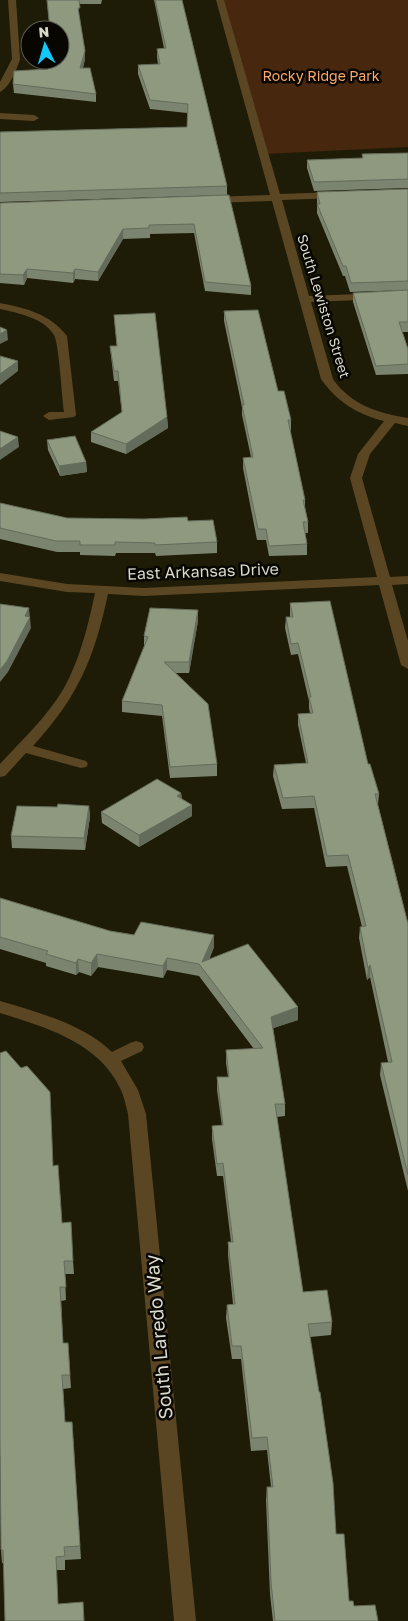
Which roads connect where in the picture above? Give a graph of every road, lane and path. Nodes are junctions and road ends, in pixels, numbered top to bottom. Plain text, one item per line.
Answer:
1 (12, 0) edge
2 (220, 0) edge
3 (0, 89) edge
4 (0, 116) edge
5 (34, 118) dead end
6 (352, 195) edge
7 (276, 198) junction
8 (197, 200) edge
9 (408, 295) edge
10 (305, 299) junction
11 (0, 306) edge
12 (56, 312) dead end
13 (41, 318) junction
14 (49, 416) dead end
15 (392, 419) junction
16 (408, 422) edge
17 (0, 577) edge
18 (408, 580) edge
19 (384, 581) junction
20 (102, 591) junction
21 (408, 665) edge
22 (23, 748) junction
23 (81, 764) dead end
24 (0, 773) edge
25 (0, 1008) edge
26 (136, 1047) dead end
27 (111, 1059) junction
28 (184, 1621) edge

1 - 3 street
2 - 7 street, South Lewiston Street
4 - 5 street
6 - 7 street
7 - 8 street
7 - 10 street, South Lewiston Street
9 - 10 street
10 - 15 street, South Lewiston Street
11 - 13 street
12 - 13 street
13 - 14 street
15 - 16 street, South Lewiston Street
15 - 19 street
17 - 20 street, East Arkansas Drive
18 - 19 street, East Arkansas Drive
19 - 20 street, East Arkansas Drive
19 - 21 street
20 - 22 street
22 - 23 street
22 - 24 street
25 - 27 street, South Laredo Way
26 - 27 street
27 - 28 street, South Laredo Way

